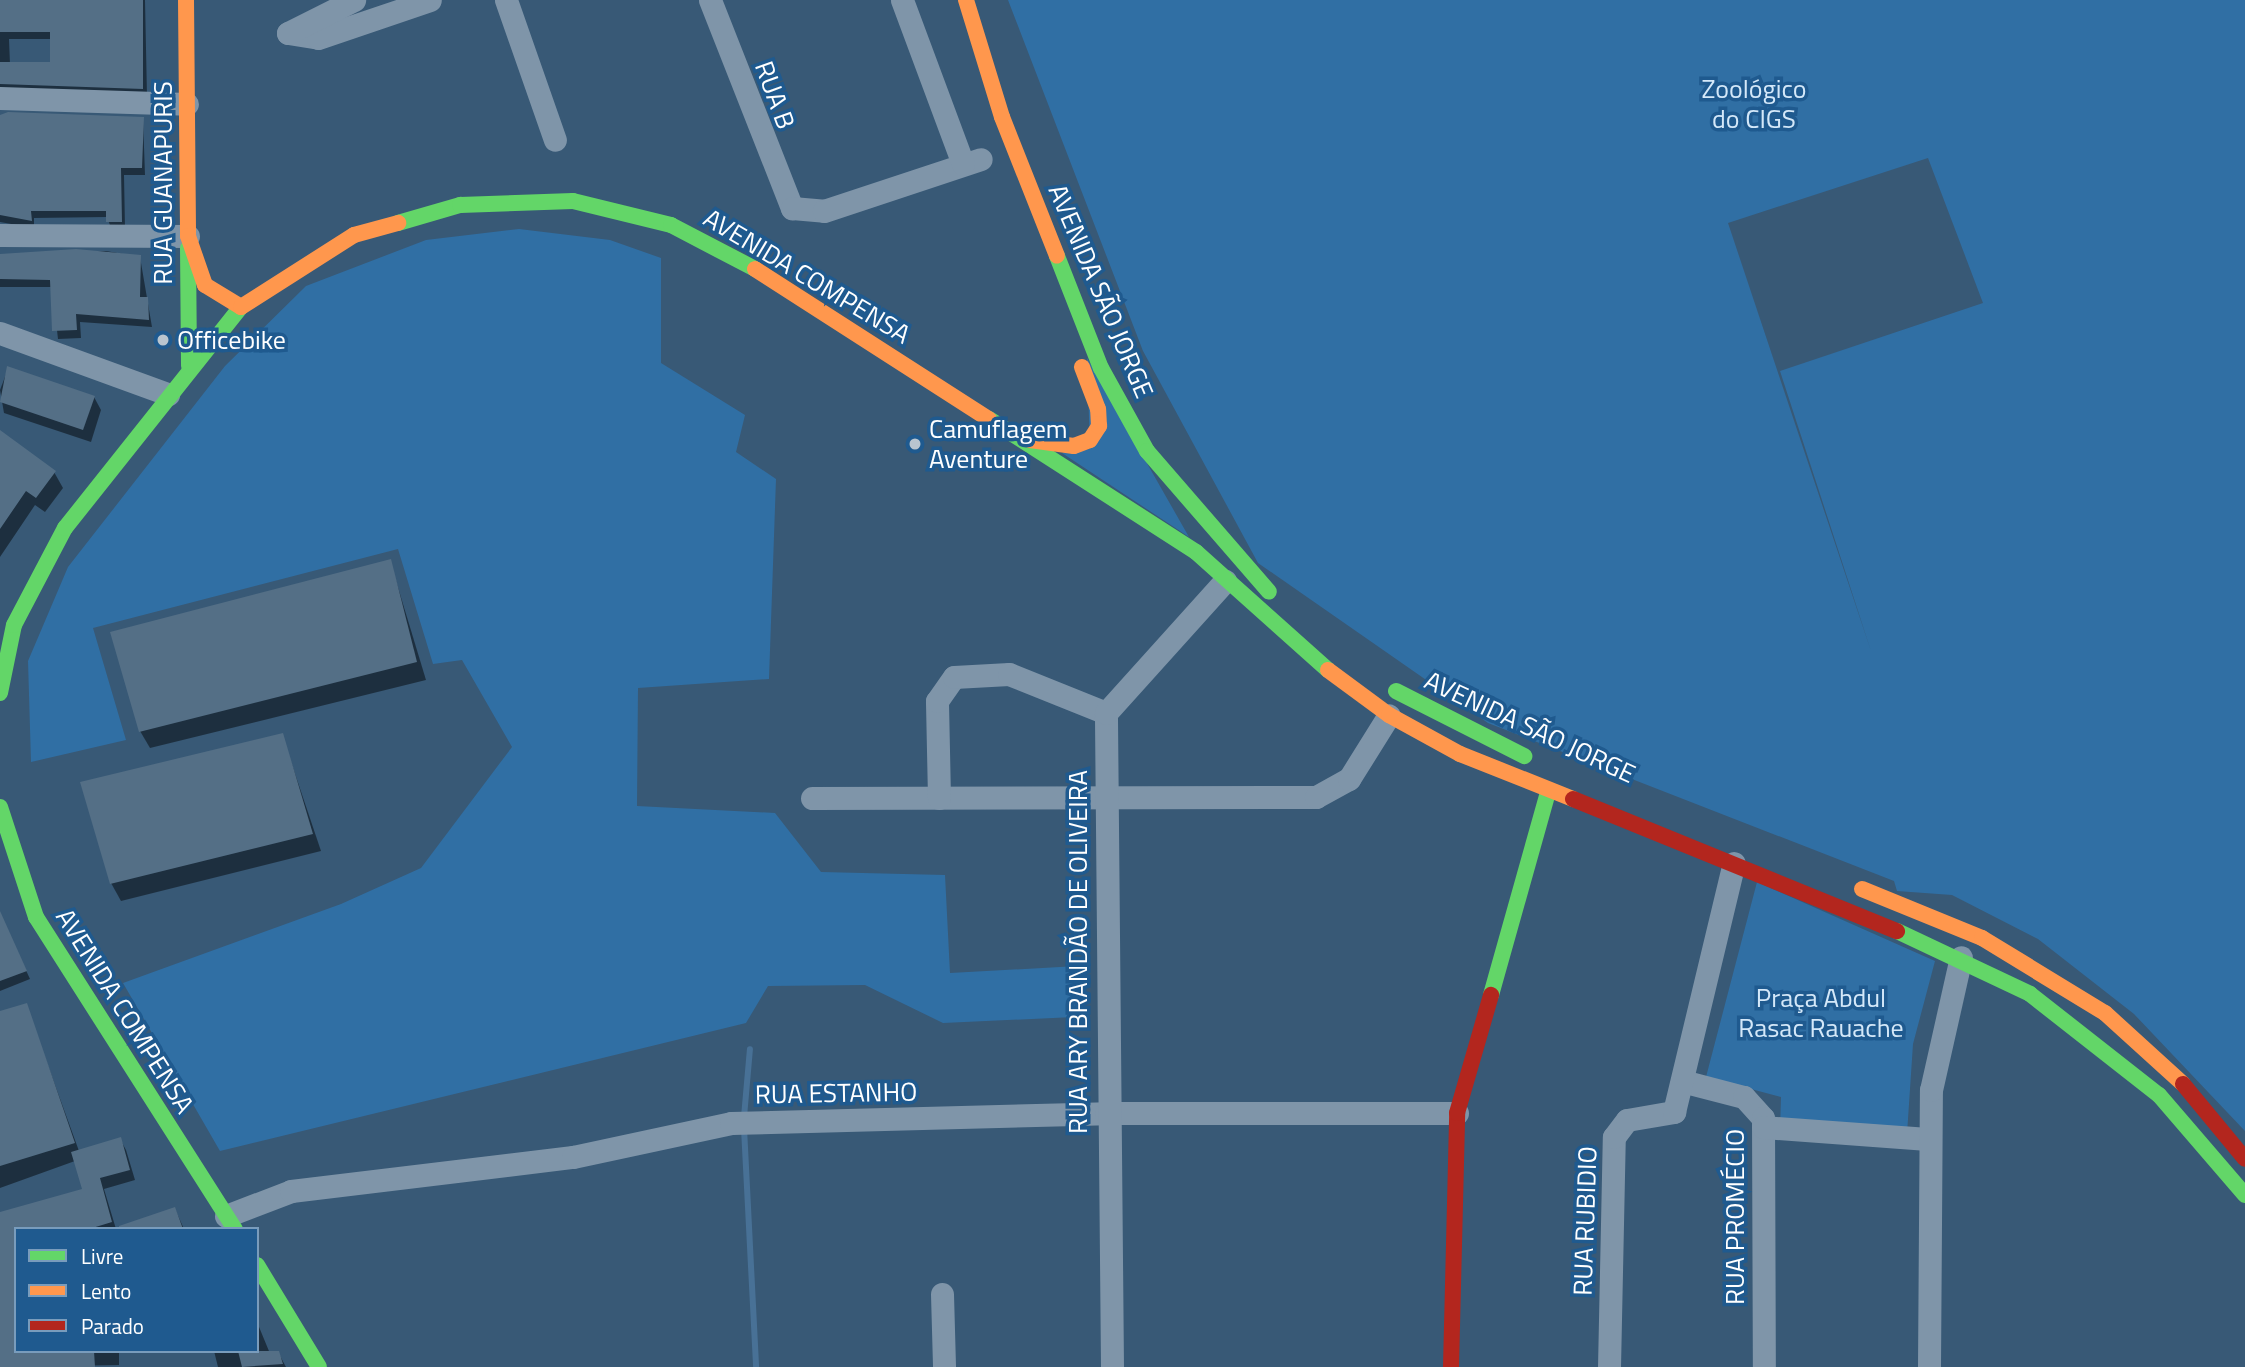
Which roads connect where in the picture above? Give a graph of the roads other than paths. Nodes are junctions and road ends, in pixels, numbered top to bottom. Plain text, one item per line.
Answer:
1 (186, 0) edge
2 (354, 0) edge
3 (430, 0) edge
4 (506, 0) edge
5 (710, 0) edge
6 (902, 0) edge
7 (949, 0) edge
8 (966, 0) edge
9 (0, 98) edge
10 (187, 104) junction
11 (555, 140) dead end
12 (0, 235) edge
13 (188, 236) junction
14 (241, 307) junction
15 (0, 333) edge
16 (189, 366) junction
17 (168, 394) junction
18 (1020, 437) junction
19 (1196, 552) joint
20 (1224, 581) junction
21 (5, 625) edge
22 (1329, 645) dead end
23 (1375, 677) dead end
24 (0, 693) edge
25 (1106, 713) junction
26 (1389, 715) junction
27 (1543, 764) dead end
28 (1548, 792) junction
29 (939, 798) junction
30 (812, 799) dead end
31 (1104, 800) junction
32 (0, 807) edge
33 (1734, 863) junction
34 (1844, 882) dead end
35 (1961, 957) junction
36 (1682, 1081) junction
37 (1106, 1113) junction
38 (1457, 1113) junction
39 (1763, 1127) junction
40 (1928, 1139) junction
41 (2245, 1158) edge
42 (2245, 1195) edge
43 (230, 1222) edge
44 (259, 1268) edge
45 (942, 1294) dead end
46 (319, 1367) edge
47 (944, 1367) edge
48 (1111, 1367) edge
49 (1451, 1367) edge
50 (1609, 1367) edge
51 (1764, 1367) edge
52 (1929, 1367) edge

1 - 10 main road, RUA GUANAPURIS
2 - 3 street
4 - 11 street
5 - 6 street, RUA B
7 - 18 main road
8 - 22 main road, AVENIDA SÃO JORGE
9 - 10 street
10 - 13 main road, RUA GUANAPURIS
12 - 13 street
13 - 14 main road
13 - 16 main road, RUA GUANAPURIS
14 - 16 main road, AVENIDA COMPENSA
14 - 18 main road, AVENIDA COMPENSA
15 - 17 street
16 - 17 main road, AVENIDA COMPENSA
17 - 21 main road, AVENIDA COMPENSA
18 - 19 main road, AVENIDA COMPENSA
19 - 20 main road, AVENIDA SÃO JORGE
20 - 25 street
20 - 26 main road, AVENIDA SÃO JORGE
21 - 24 main road, AVENIDA COMPENSA
23 - 27 main road, AVENIDA SÃO JORGE
25 - 29 street
25 - 31 street, RUA ARY BRANDÃO DE OLIVEIRA
26 - 28 main road, AVENIDA SÃO JORGE
26 - 31 street
28 - 33 main road, AVENIDA SÃO JORGE
28 - 38 main road
29 - 30 street
29 - 31 street
31 - 37 street, RUA ARY BRANDÃO DE OLIVEIRA
32 - 43 main road, AVENIDA COMPENSA
33 - 35 main road, AVENIDA SÃO JORGE
33 - 36 street
34 - 41 main road
35 - 40 street
35 - 42 main road, AVENIDA SÃO JORGE
36 - 39 street, RUA PROMÉCIO
36 - 50 street, RUA RUBIDIO
37 - 38 street, RUA ESTANHO
37 - 43 street, RUA ESTANHO
37 - 48 street, RUA ARY BRANDÃO DE OLIVEIRA
38 - 49 main road
39 - 40 street
39 - 51 street, RUA PROMÉCIO
40 - 52 street
44 - 46 main road
45 - 47 street

